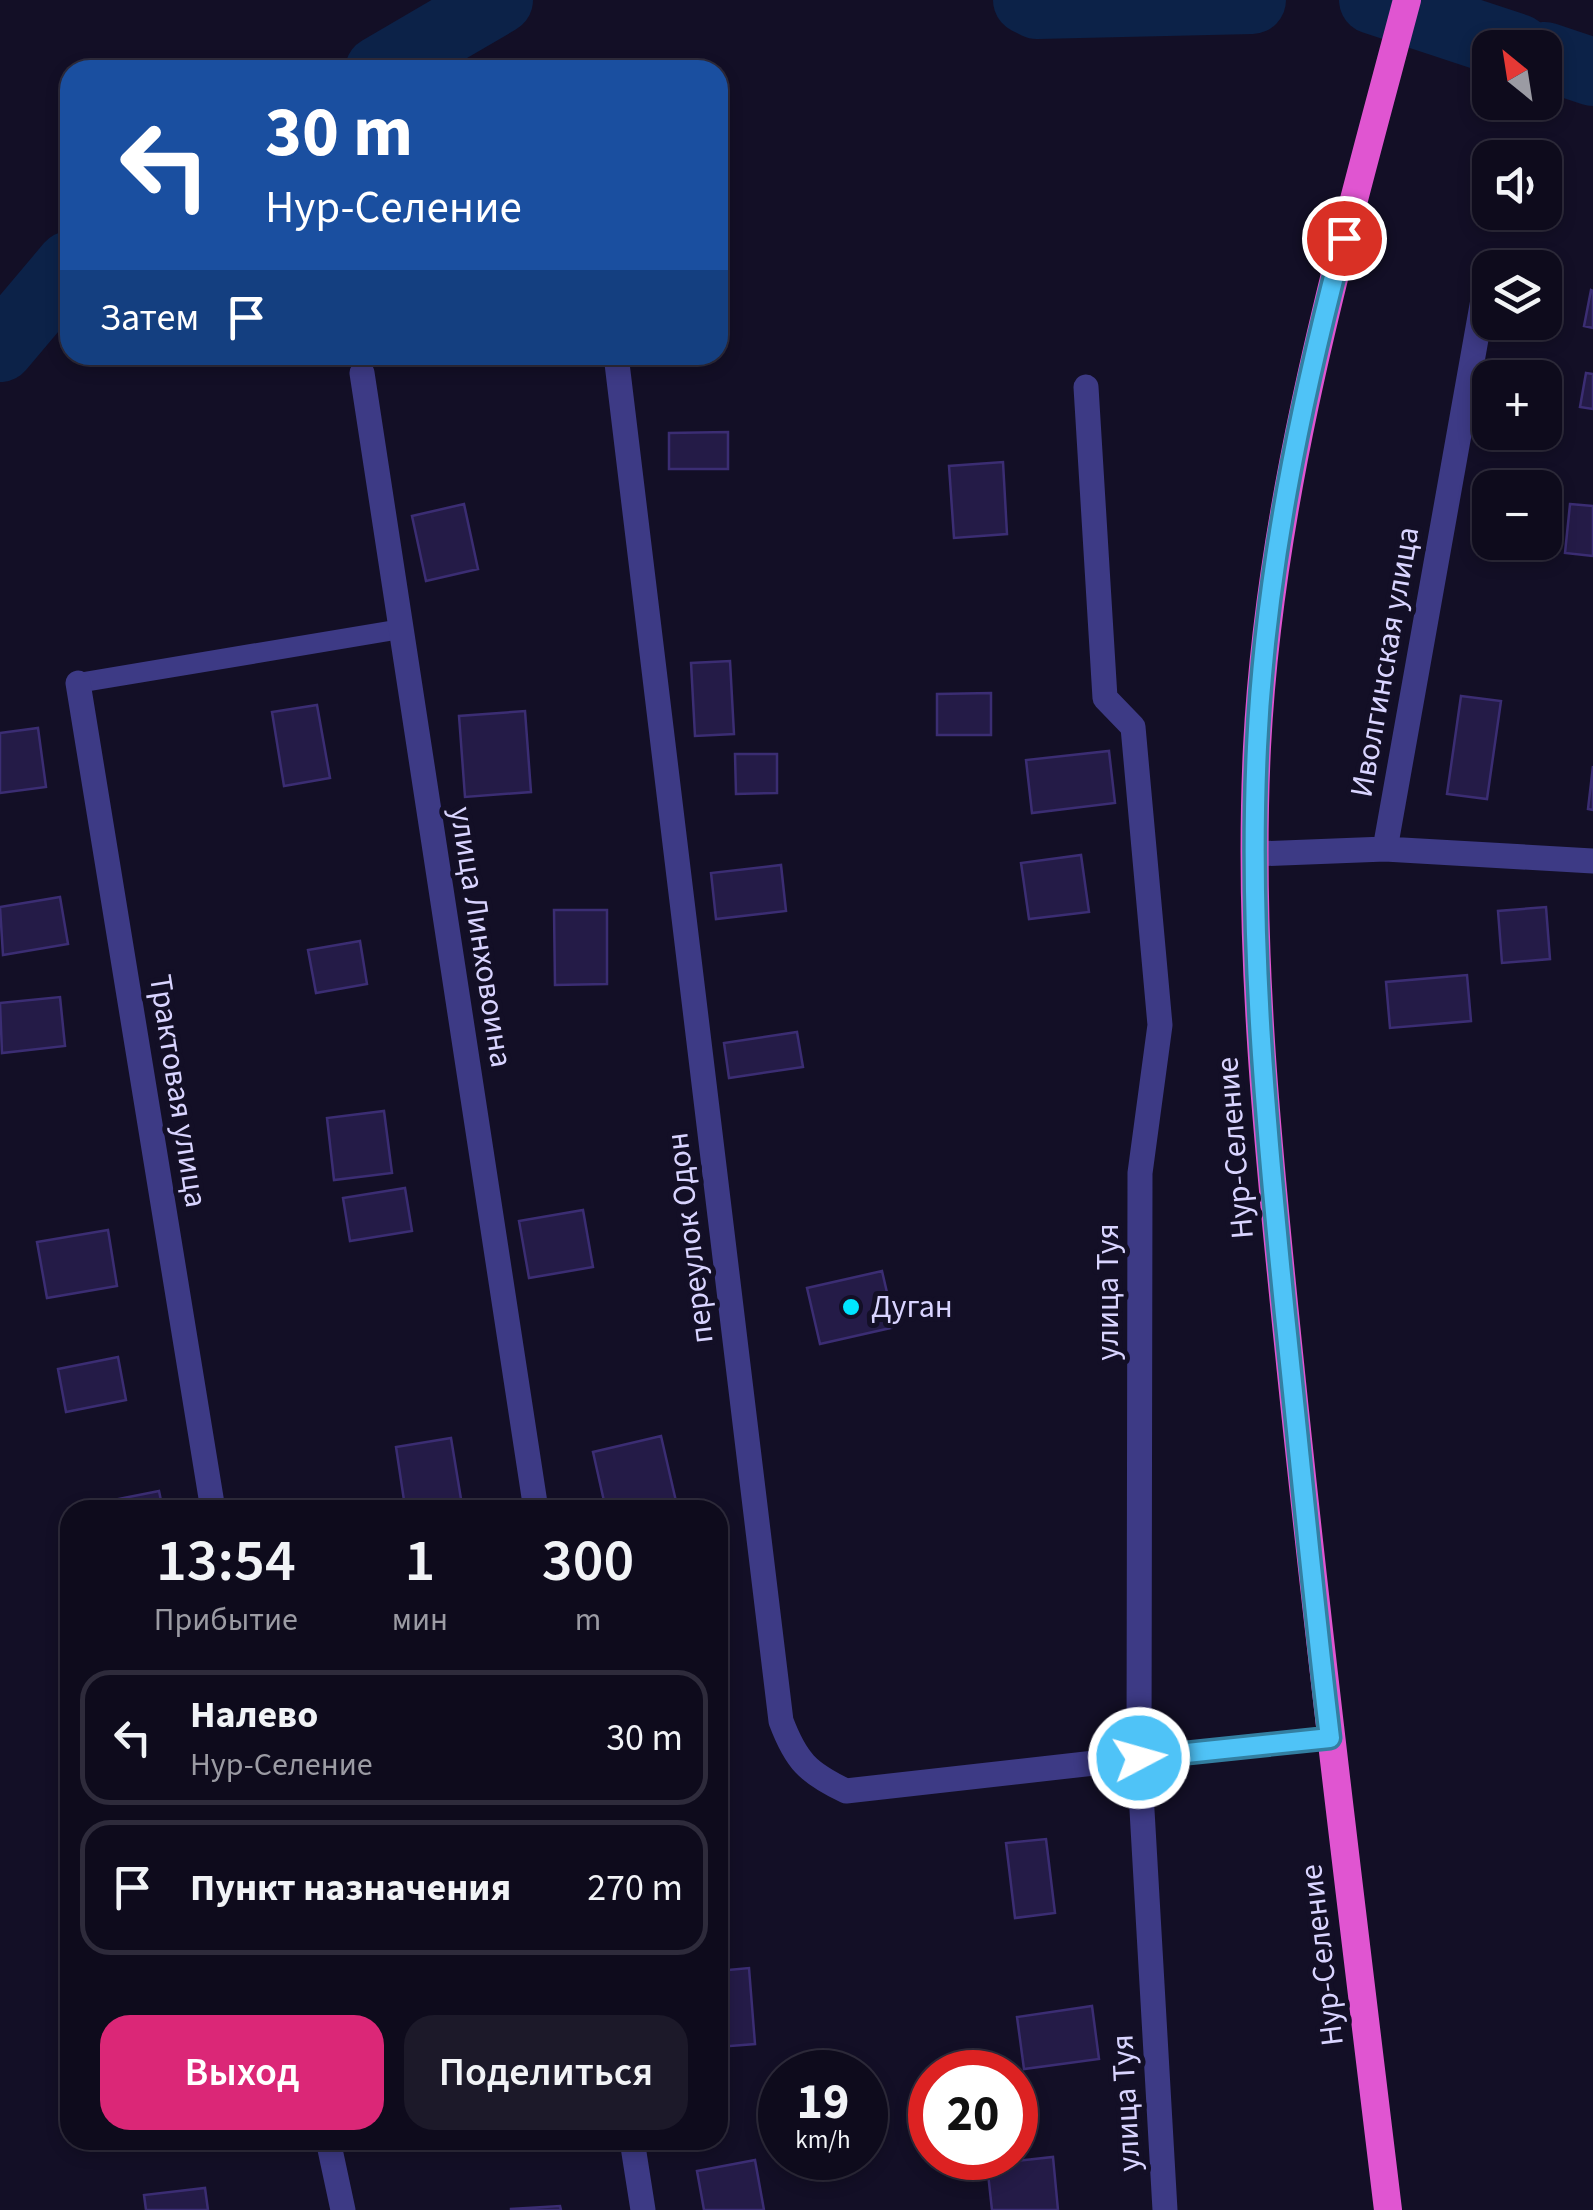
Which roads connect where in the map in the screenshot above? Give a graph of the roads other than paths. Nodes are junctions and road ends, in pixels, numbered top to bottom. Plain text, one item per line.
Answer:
1 (1407, 0) edge
2 (1476, 340) edge
3 (617, 365) edge
4 (362, 373) dead end
5 (1086, 387) dead end
6 (402, 629) junction
7 (78, 683) joint
8 (1385, 848) junction
9 (1254, 854) junction
10 (1593, 860) edge
11 (211, 1500) edge
12 (534, 1500) edge
13 (1330, 1738) junction
14 (1139, 1758) junction
15 (330, 2150) edge
16 (634, 2150) edge
17 (342, 2210) edge
18 (643, 2210) edge
19 (1165, 2210) edge
20 (1388, 2210) edge

1 - 9 highway, Нур-Селение
2 - 8 street, Иволгинская улица
3 - 14 street, переулок Одон
4 - 6 street, улица Линховоина
5 - 14 street, улица Туя
6 - 7 lane
6 - 12 street, улица Линховоина
7 - 11 street, Трактовая улица
8 - 9 street
8 - 10 street, Иволгинская улица
9 - 13 highway, Нур-Селение
13 - 14 lane
13 - 20 highway, Нур-Селение
14 - 19 street, улица Туя
15 - 17 street
16 - 18 street

